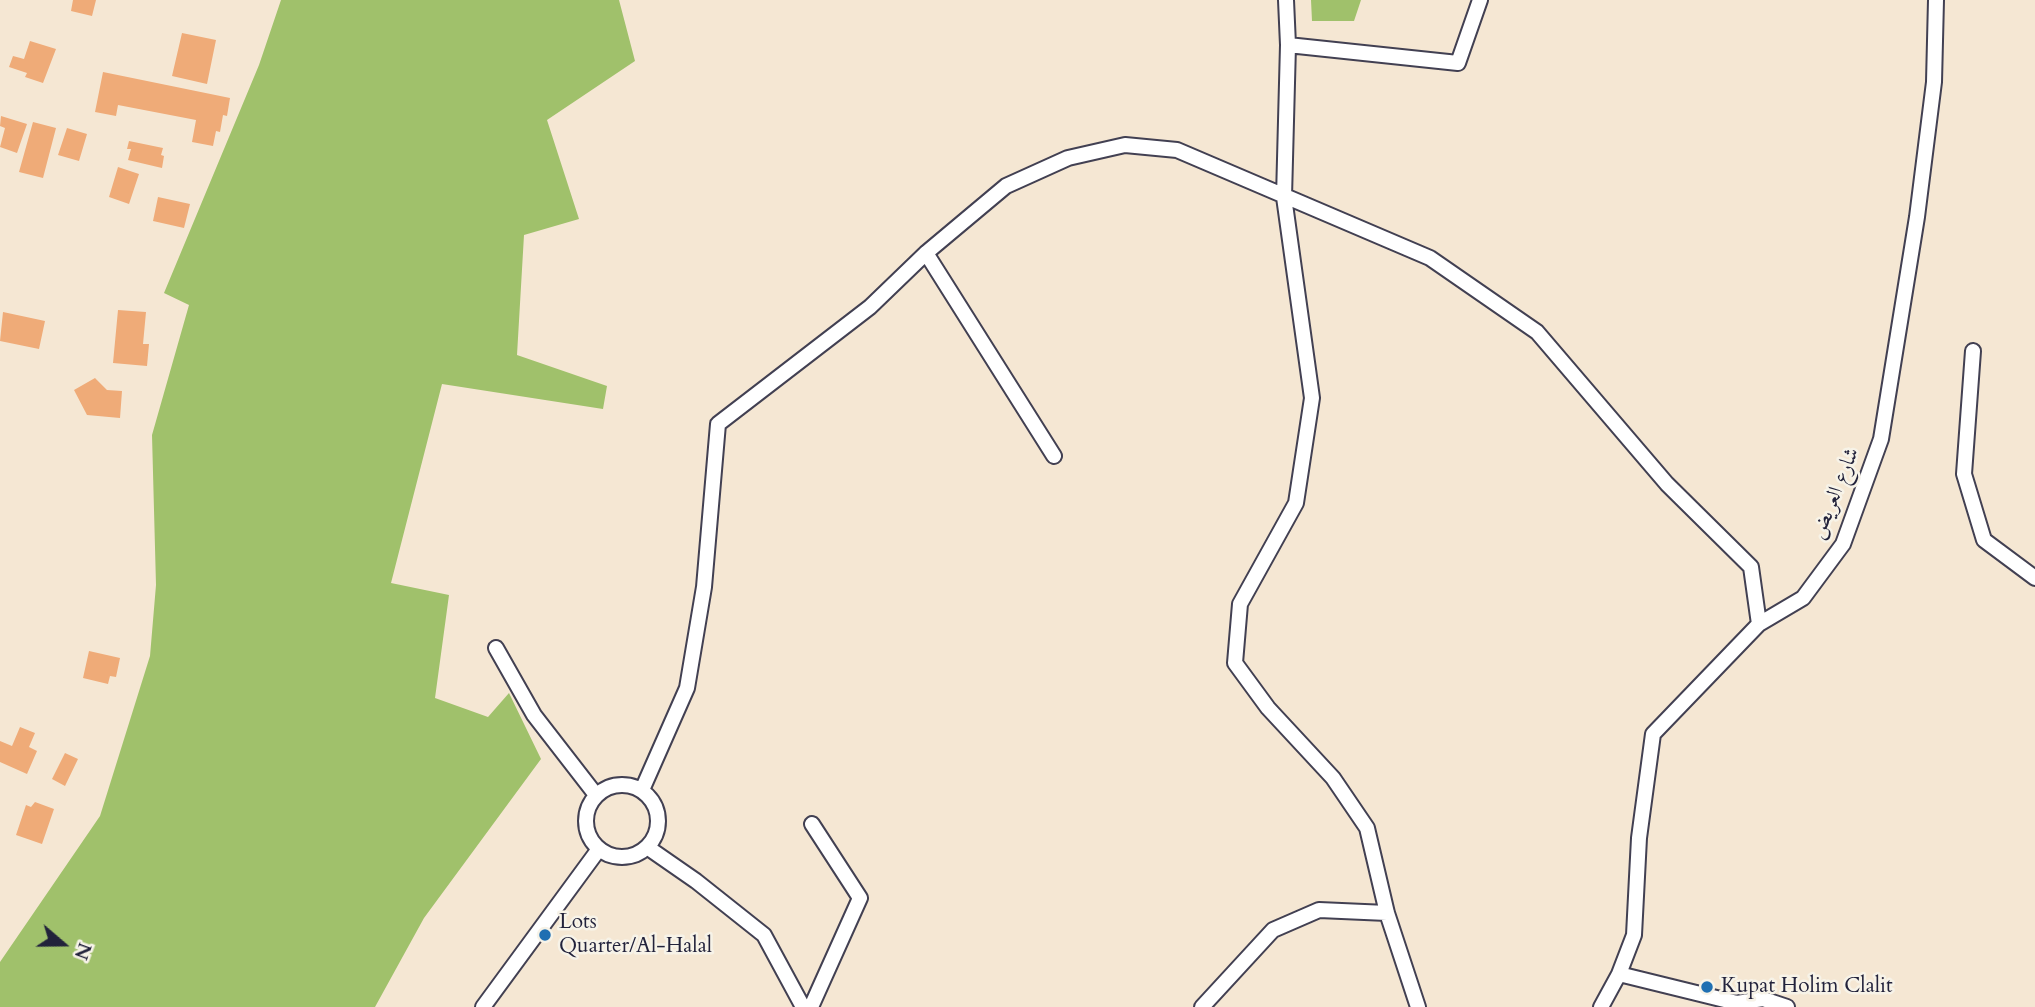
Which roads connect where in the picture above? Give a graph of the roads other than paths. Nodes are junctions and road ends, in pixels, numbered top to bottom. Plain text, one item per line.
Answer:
1 (1286, 0) edge
2 (1480, 0) edge
3 (1936, 0) edge
4 (1288, 45) junction
5 (1284, 197) junction
6 (926, 253) junction
7 (1973, 351) dead end
8 (1054, 456) dead end
9 (2035, 578) edge
10 (1759, 624) junction
11 (496, 648) dead end
12 (642, 790) junction
13 (596, 795) junction
14 (812, 824) dead end
15 (647, 847) junction
16 (599, 849) junction
17 (1387, 913) junction
18 (1619, 974) junction
19 (1737, 1005) edge
20 (484, 1007) edge
21 (803, 1007) edge
22 (811, 1007) edge
23 (1202, 1007) edge
24 (1418, 1007) edge
25 (1601, 1007) edge
26 (1787, 1007) edge

1 - 4 street
2 - 4 street
3 - 10 street, شارع العريض
4 - 5 street
5 - 6 street
5 - 10 street
5 - 17 street
6 - 8 street
6 - 12 street
7 - 9 street
10 - 18 street, شارع العريض
11 - 13 street
12 - 13 street
12 - 15 street
13 - 16 street
14 - 22 street
15 - 16 street
15 - 21 street
16 - 20 street
17 - 23 street
17 - 24 street
18 - 19 street
18 - 25 street, شارع العريض
19 - 26 street

